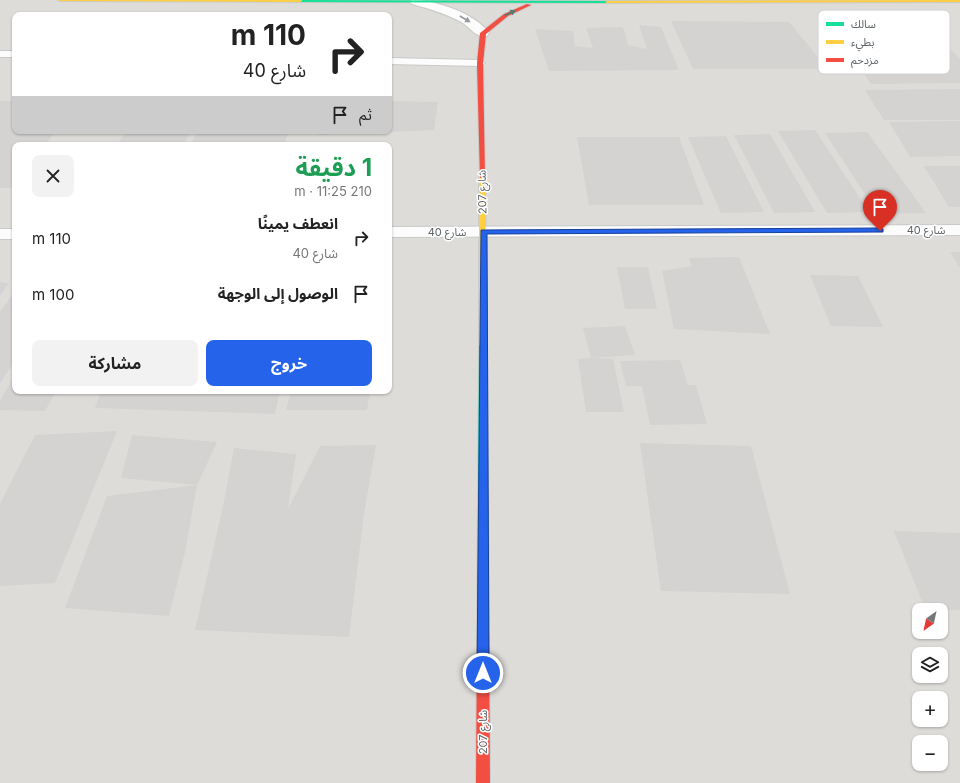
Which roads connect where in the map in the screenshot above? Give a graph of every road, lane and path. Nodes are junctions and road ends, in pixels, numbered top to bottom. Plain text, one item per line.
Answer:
1 (60, 0) edge
2 (543, 1) junction
3 (960, 1) edge
4 (416, 2) junction
5 (483, 33) junction
6 (0, 54) edge
7 (12, 54) edge
8 (392, 61) edge
9 (480, 63) junction
10 (960, 230) edge
11 (392, 232) edge
12 (483, 232) junction
13 (0, 234) edge
14 (12, 234) edge
15 (483, 783) edge

1 - 4 street
2 - 3 street
2 - 4 street
5 -> 2 street
4 -> 5 street
5 - 9 street, شارع 207
6 - 7 lane
8 - 9 lane
9 - 12 street, شارع 207
10 - 12 street, شارع 40
11 - 12 street, شارع 40
12 - 15 street, شارع 207
13 - 14 street

